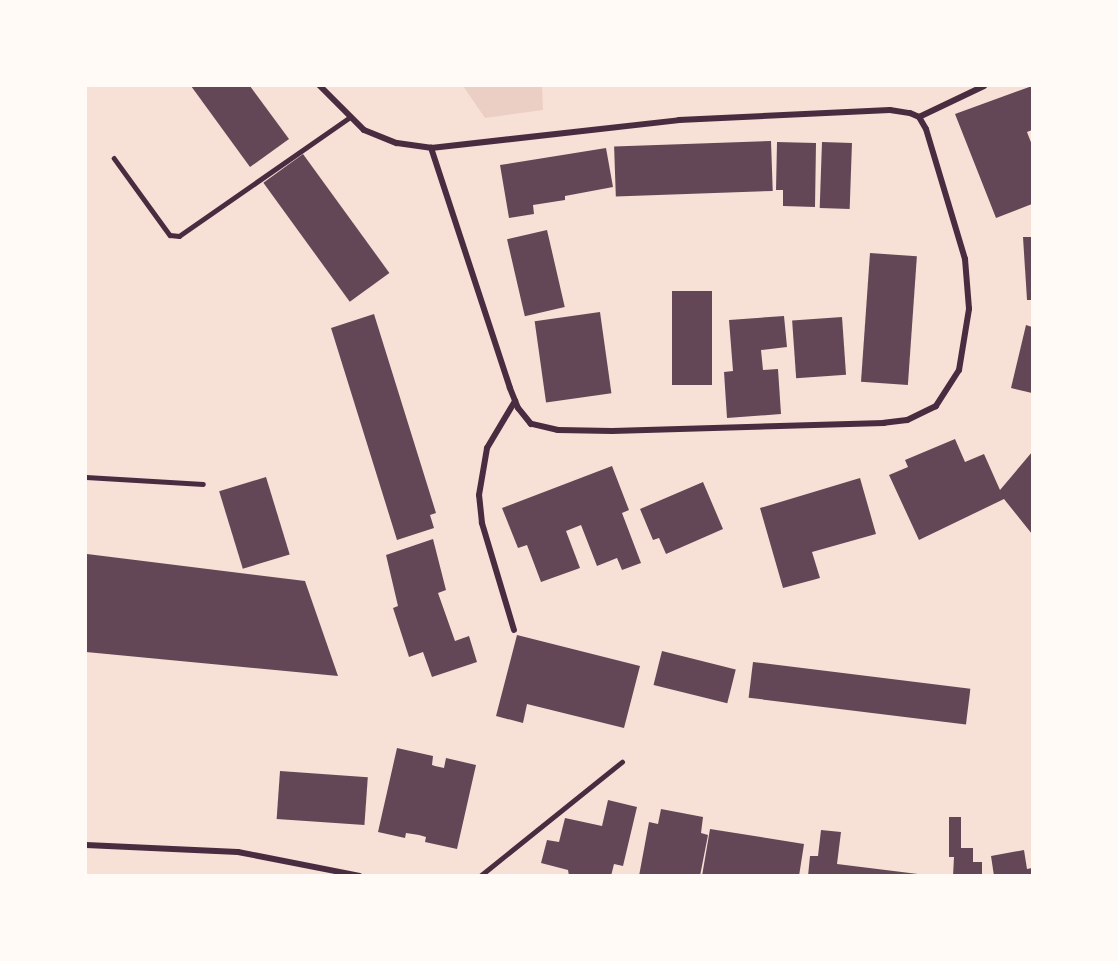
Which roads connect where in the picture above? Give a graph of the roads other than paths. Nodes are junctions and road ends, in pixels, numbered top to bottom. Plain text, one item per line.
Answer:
1 (320, 86) edge
2 (984, 86) edge
3 (919, 117) junction
4 (349, 118) junction
5 (431, 148) junction
6 (114, 158) dead end
7 (515, 401) junction
8 (86, 477) edge
9 (203, 484) dead end
10 (514, 630) dead end
11 (622, 762) dead end
12 (86, 845) edge
13 (321, 867) junction
14 (339, 876) edge
15 (360, 876) edge
16 (480, 876) edge

1 - 4 street
2 - 3 street
3 - 5 street
3 - 7 street
4 - 5 street
4 - 6 lane
5 - 7 street
7 - 10 street
8 - 9 lane
11 - 16 lane
12 - 13 street
13 - 14 street
13 - 15 street

